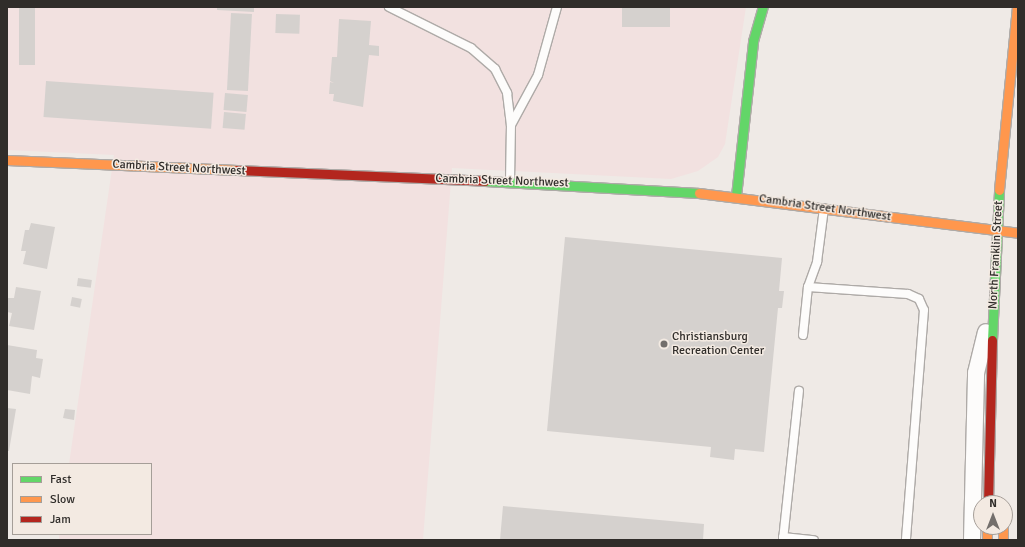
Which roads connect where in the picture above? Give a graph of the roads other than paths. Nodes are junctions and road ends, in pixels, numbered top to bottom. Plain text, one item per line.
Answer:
1 (389, 7) edge
2 (557, 7) edge
3 (763, 7) edge
4 (1017, 7) edge
5 (511, 125) junction
6 (7, 160) edge
7 (510, 182) junction
8 (736, 196) junction
9 (824, 208) junction
10 (995, 231) junction
11 (1018, 233) edge
12 (808, 287) junction
13 (993, 302) junction
14 (803, 335) dead end
15 (798, 391) dead end
16 (989, 455) junction
17 (988, 495) edge
18 (999, 495) edge
19 (783, 538) edge
20 (814, 540) edge
21 (906, 540) edge
22 (972, 540) edge

1 - 5 lane
2 - 5 lane
3 - 8 street
4 - 10 street, North Franklin Street
5 - 7 lane
6 - 7 street, Cambria Street Northwest
7 - 8 street, Cambria Street Northwest
8 - 9 street, Cambria Street Northwest
9 - 10 street, Cambria Street Northwest
9 - 12 lane
10 - 11 street, Cambria Street Northwest
10 - 13 street, North Franklin Street
12 - 14 lane
12 - 21 lane
13 - 16 street, North Franklin Street
13 - 22 street
15 - 19 lane
16 - 17 street, North Franklin Street
16 - 18 street
19 - 20 lane

